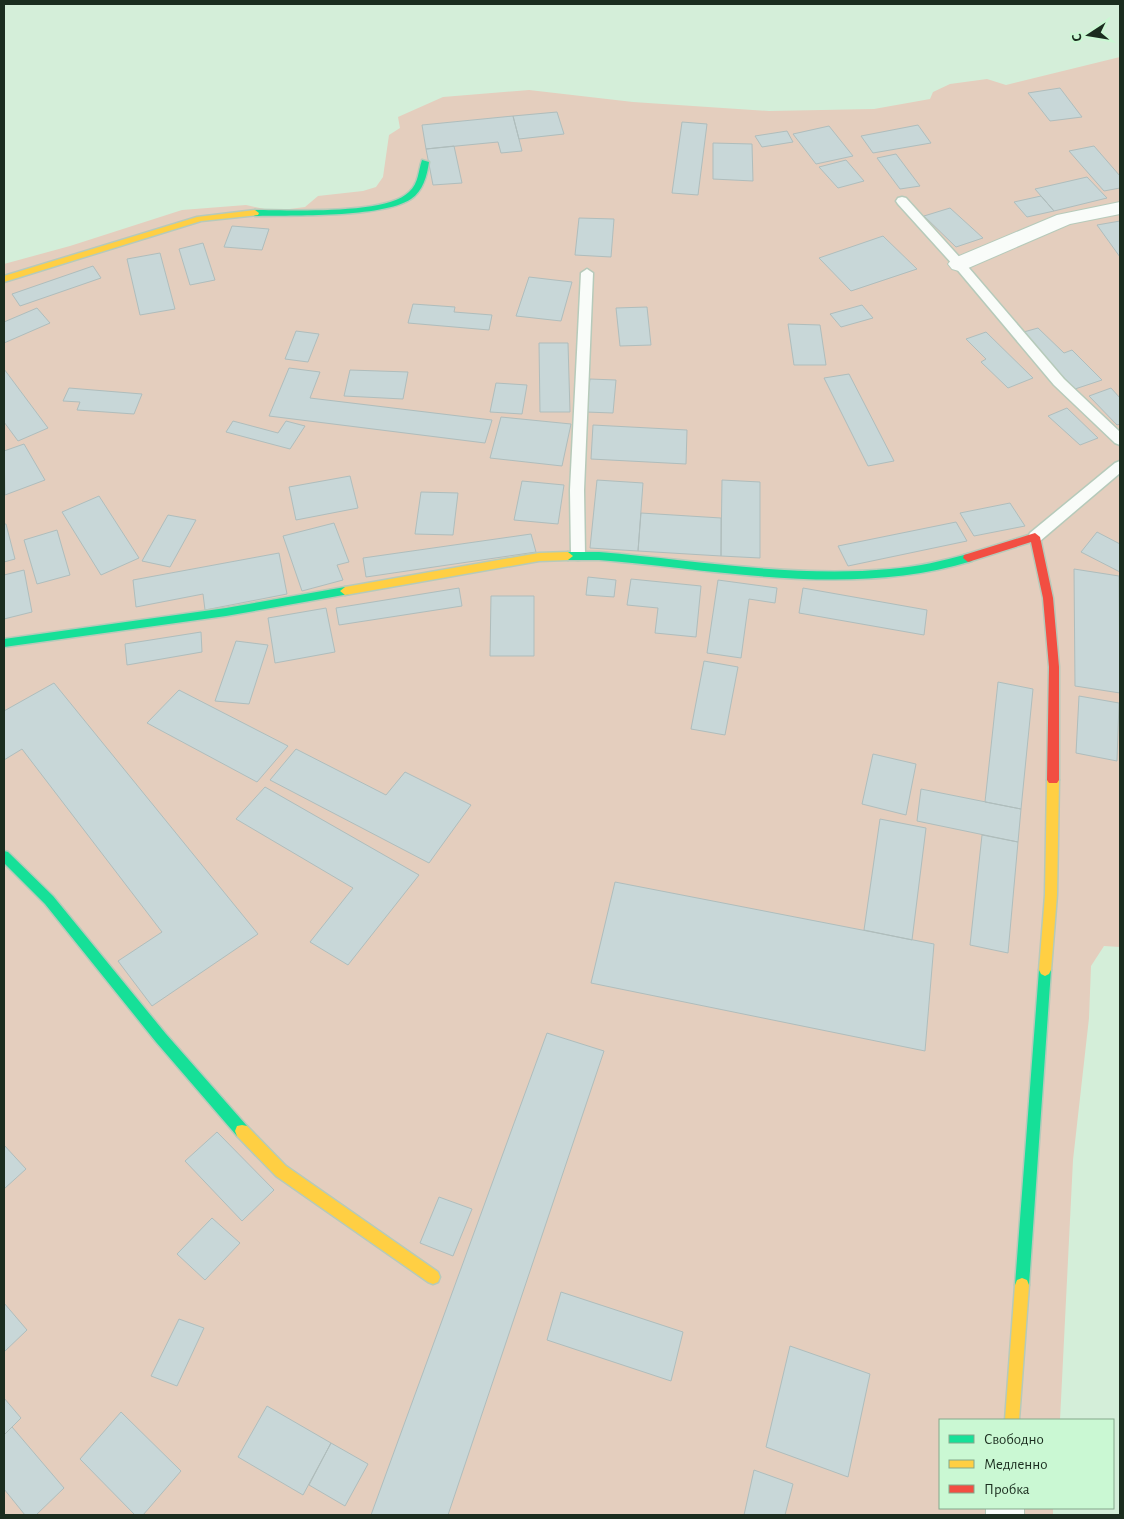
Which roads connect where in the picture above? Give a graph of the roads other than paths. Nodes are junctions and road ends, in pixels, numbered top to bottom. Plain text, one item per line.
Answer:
1 (425, 162) dead end
2 (902, 201) dead end
3 (1120, 208) edge
4 (959, 264) junction
5 (587, 272) dead end
6 (4, 279) edge
7 (1120, 440) edge
8 (1120, 466) edge
9 (1035, 536) junction
10 (578, 555) junction
11 (4, 643) edge
12 (4, 856) edge
13 (433, 1277) dead end
14 (1012, 1419) edge

1 - 6 street
2 - 4 lane
3 - 4 street
4 - 7 lane
5 - 10 lane
8 - 9 lane
9 - 10 street
9 - 14 street
10 - 11 street
12 - 13 street

